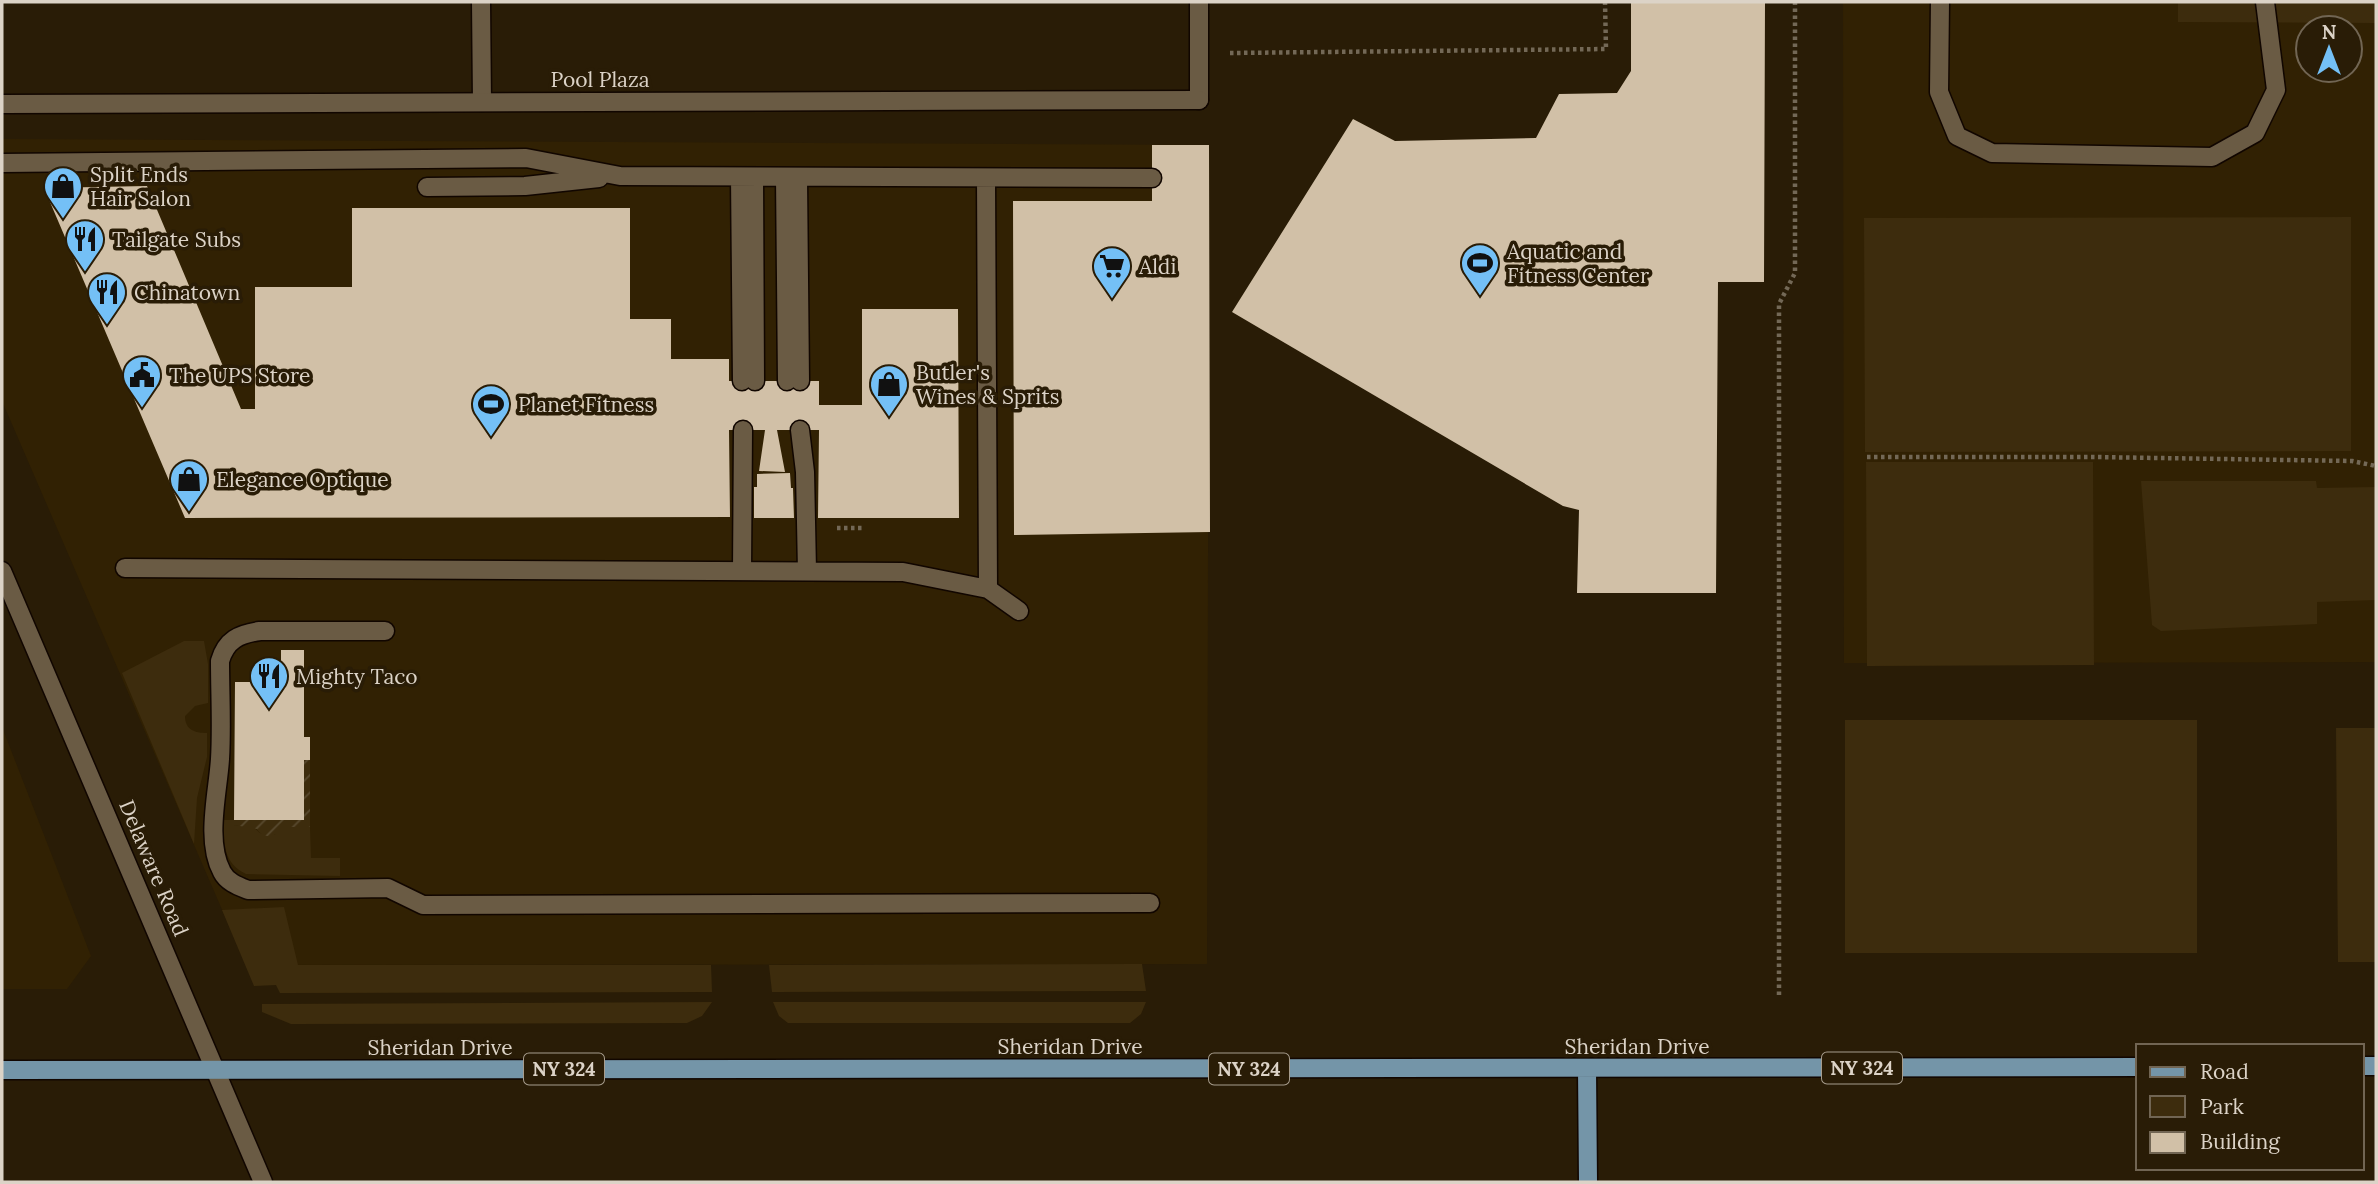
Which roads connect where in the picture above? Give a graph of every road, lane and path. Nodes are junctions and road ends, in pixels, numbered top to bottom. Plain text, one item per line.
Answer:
1 (481, 2) edge
2 (1199, 2) edge
3 (1605, 2) edge
4 (1796, 2) edge
5 (1940, 2) edge
6 (2265, 2) edge
7 (1228, 53) dead end
8 (482, 102) junction
9 (2, 104) edge
10 (2, 163) edge
11 (620, 176) junction
12 (747, 177) junction
13 (792, 177) junction
14 (986, 178) junction
15 (1152, 178) dead end
16 (427, 187) dead end
17 (749, 381) dead end
18 (794, 381) dead end
19 (749, 430) dead end
20 (794, 430) dead end
21 (1867, 457) dead end
22 (2376, 466) edge
23 (125, 568) dead end
24 (2, 571) edge
25 (742, 571) junction
26 (807, 571) junction
27 (988, 589) junction
28 (1019, 611) dead end
29 (385, 631) dead end
30 (1150, 903) dead end
31 (1779, 995) dead end
32 (2136, 1067) edge
33 (1587, 1069) junction
34 (2, 1070) edge
35 (215, 1070) junction
36 (263, 1182) edge
37 (1588, 1182) edge

1 - 8 street
2 - 8 street, Pool Plaza
3 - 7 path
4 - 31 path
5 - 6 street
8 - 9 street, Pool Plaza
10 - 11 street
11 - 12 street
11 - 16 street
12 - 13 street
12 - 17 street
13 - 14 street
13 - 18 street
14 - 15 street
14 - 27 street
19 - 25 street
20 - 26 street
21 - 22 path
23 - 25 street
24 - 35 street, Delaware Road
25 - 26 street
26 - 27 street
27 - 28 street
29 - 30 street
32 - 33 main road, Sheridan Drive / NY 324
33 - 35 main road, Sheridan Drive / NY 324
33 - 37 main road
34 - 35 main road, Sheridan Drive / NY 324
35 - 36 street, Delaware Road

